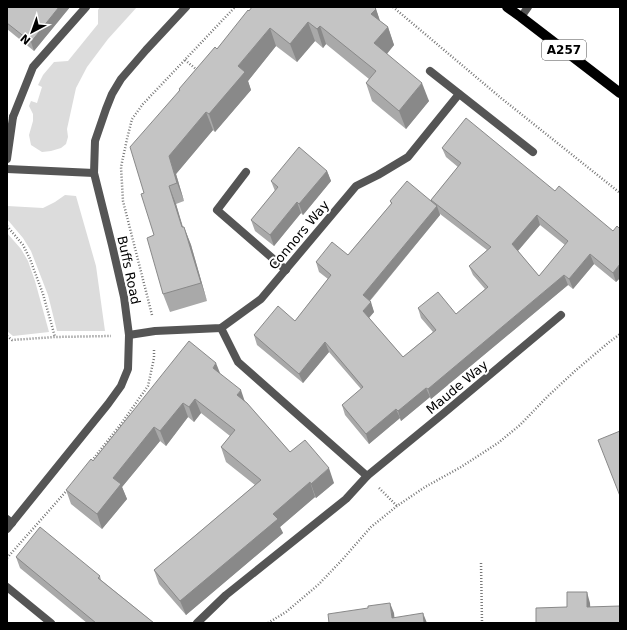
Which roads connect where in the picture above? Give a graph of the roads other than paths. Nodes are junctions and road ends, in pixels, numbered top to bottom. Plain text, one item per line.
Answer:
1 (86, 7) edge
2 (186, 7) edge
3 (507, 7) edge
4 (528, 7) edge
5 (521, 17) junction
6 (430, 71) dead end
7 (620, 93) edge
8 (459, 94) junction
9 (533, 152) dead end
10 (7, 159) edge
11 (7, 169) edge
12 (246, 172) dead end
13 (94, 173) junction
14 (286, 270) junction
15 (561, 315) dead end
16 (221, 328) junction
17 (129, 336) junction
18 (367, 476) junction
19 (8, 524) edge
20 (7, 587) edge
21 (51, 623) edge
22 (197, 623) edge

1 - 10 street
2 - 13 street, Buffs Road
3 - 5 main road, A257
4 - 5 street
5 - 7 main road, A257
6 - 8 street
8 - 9 street
8 - 14 street, Connors Way
11 - 13 street
12 - 14 street
13 - 17 street, Buffs Road
14 - 16 street, Connors Way
15 - 18 street, Maude Way
16 - 17 street
16 - 18 street
17 - 19 street, Buffs Road
18 - 22 street, Maude Way
20 - 21 street

